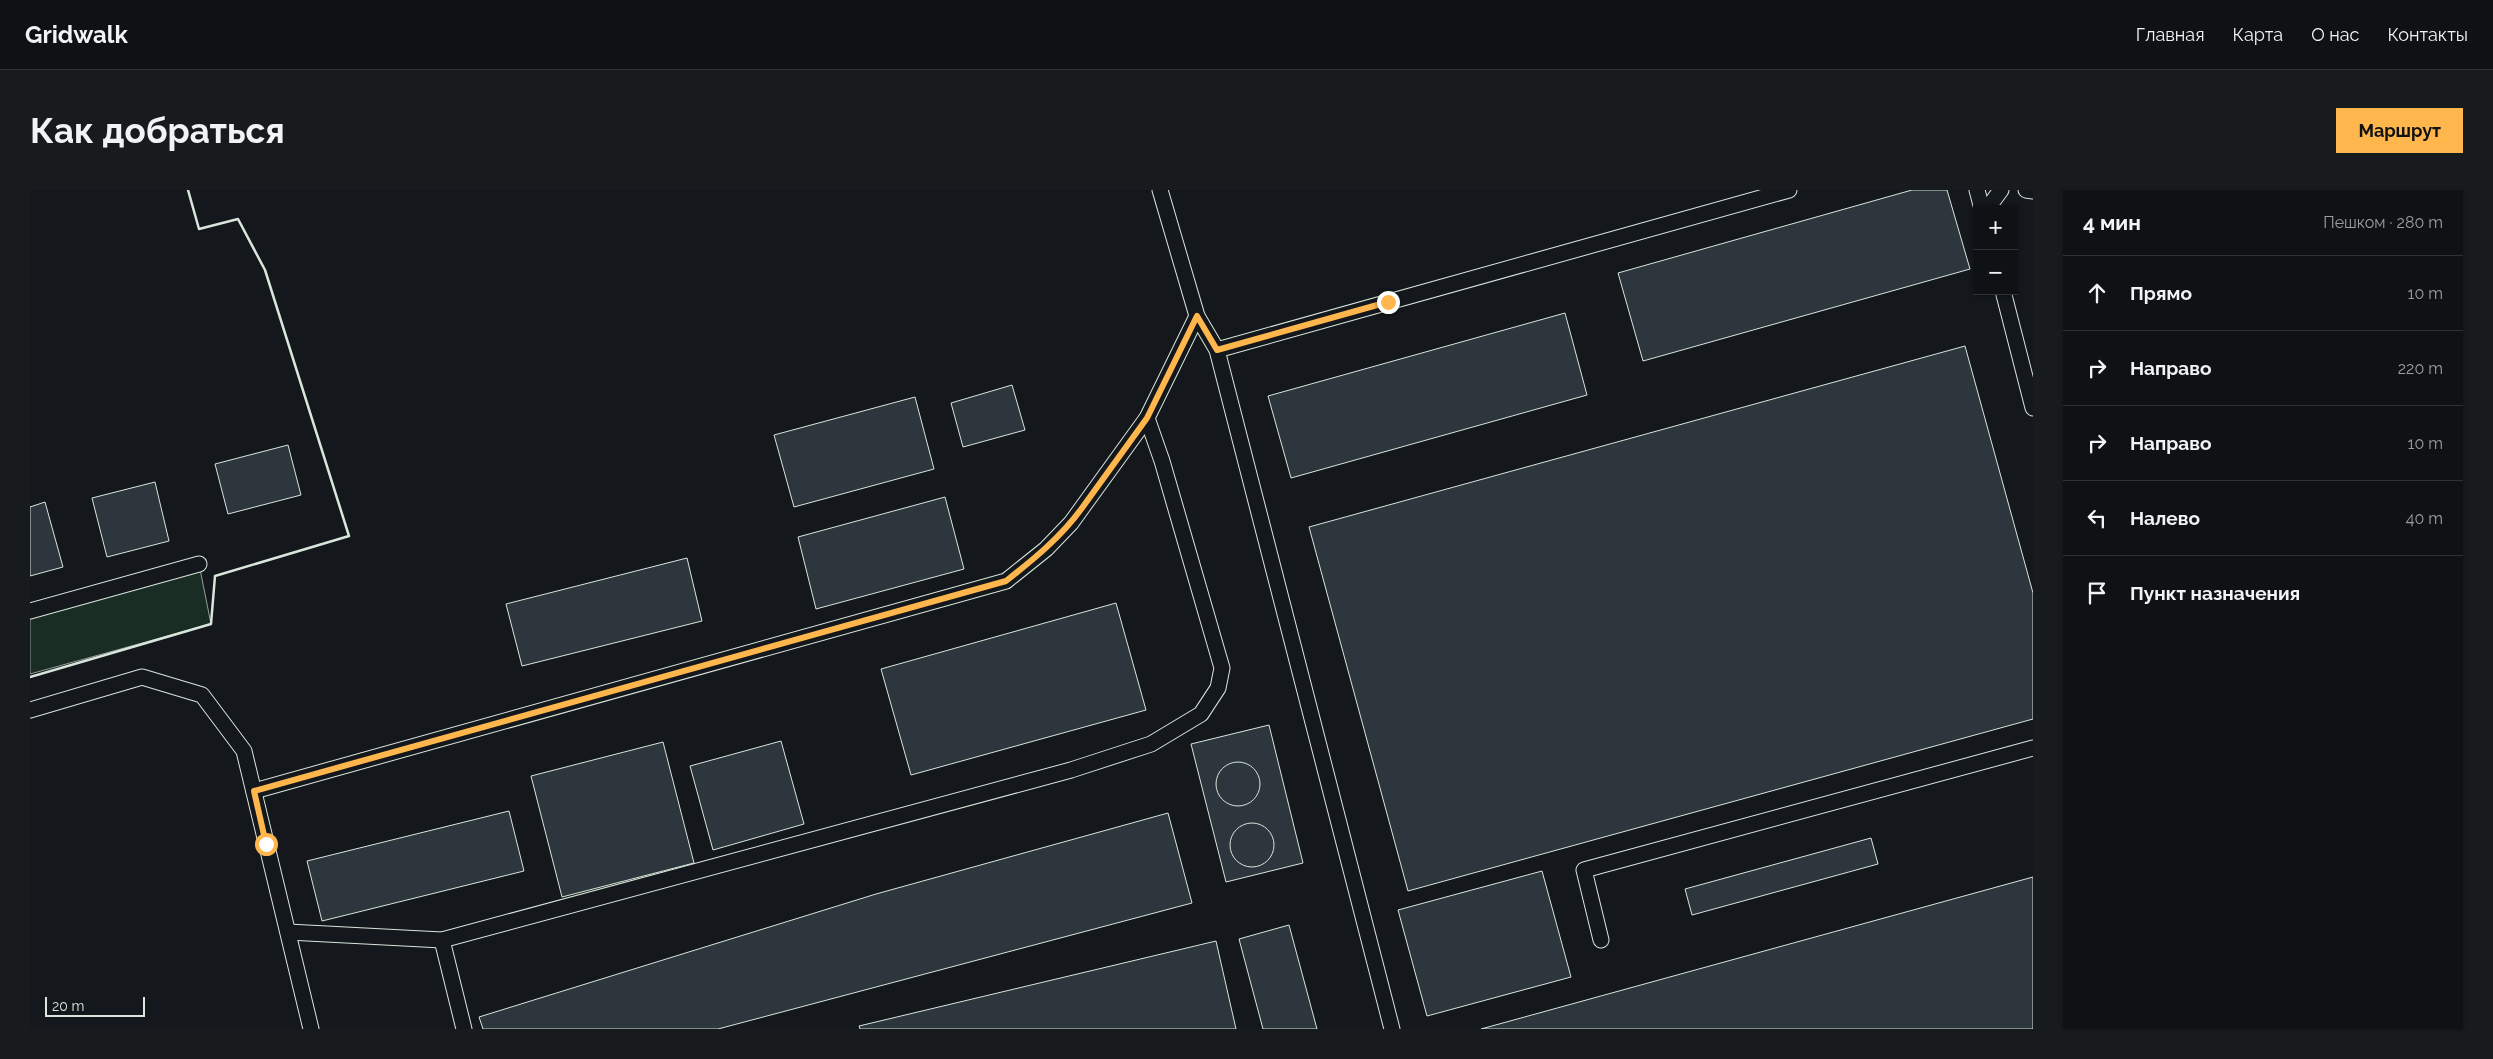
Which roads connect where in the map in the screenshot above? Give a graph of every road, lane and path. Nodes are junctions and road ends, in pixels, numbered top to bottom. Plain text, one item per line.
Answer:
1 (1160, 190) edge
2 (1789, 190) edge
3 (1977, 190) edge
4 (2001, 190) edge
5 (2026, 190) edge
6 (2033, 191) edge
7 (1981, 205) edge
8 (1990, 205) edge
9 (2004, 295) edge
10 (1197, 316) junction
11 (1217, 350) junction
12 (2033, 408) edge
13 (1147, 418) junction
14 (199, 564) dead end
15 (30, 611) edge
16 (30, 710) edge
17 (2033, 748) edge
18 (254, 791) junction
19 (288, 932) junction
20 (442, 940) junction
21 (1601, 940) dead end
22 (311, 1029) edge
23 (464, 1029) edge
24 (1392, 1029) edge

1 - 10 lane
2 - 11 lane
3 - 7 lane
4 - 8 lane
5 - 6 lane
9 - 12 lane
10 - 11 lane
10 - 13 lane
11 - 24 lane
13 - 18 lane
13 - 20 lane
14 - 15 lane
16 - 18 lane
17 - 21 lane
18 - 19 lane
19 - 20 lane
19 - 22 lane
20 - 23 lane

